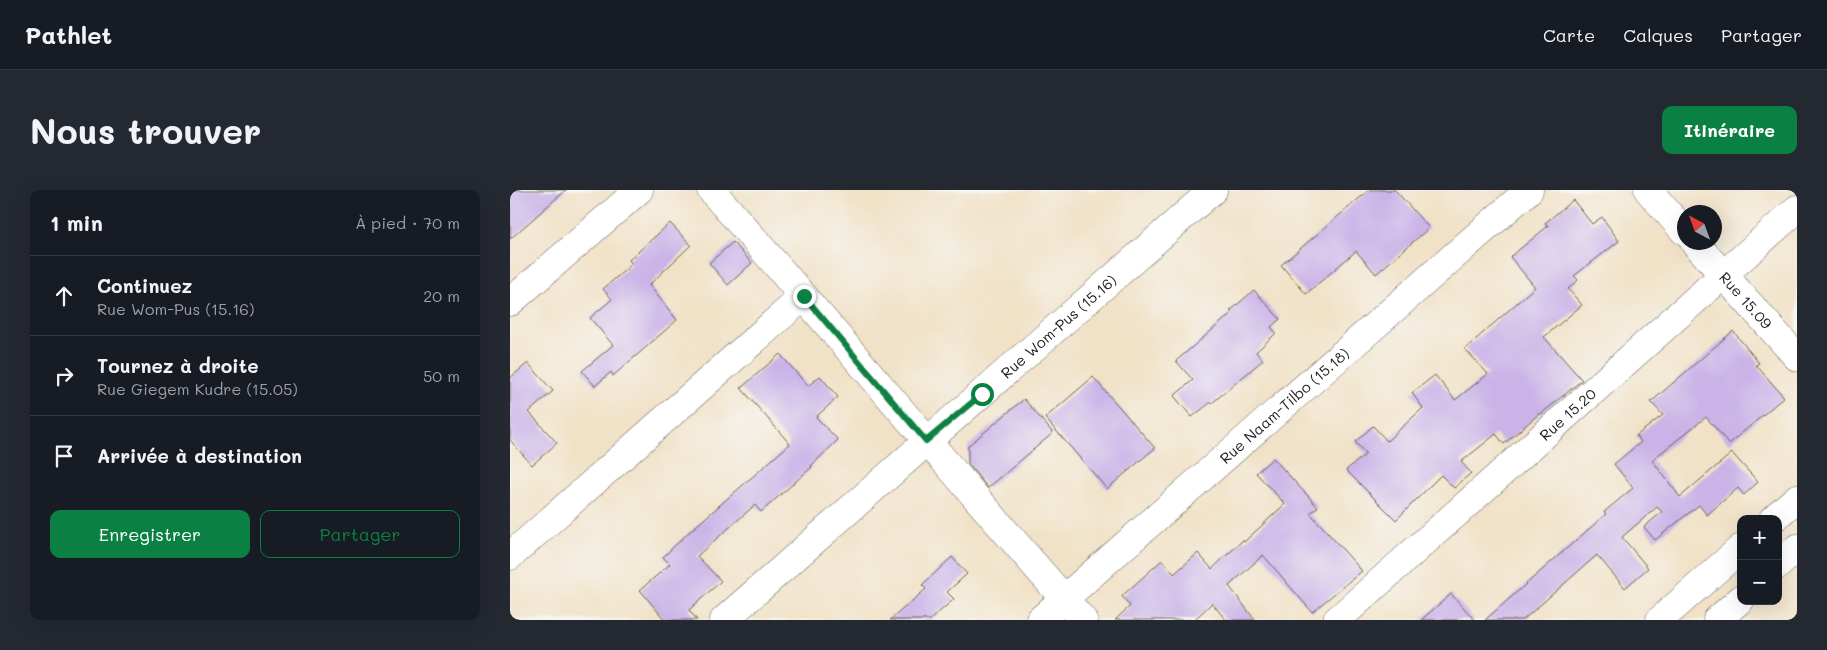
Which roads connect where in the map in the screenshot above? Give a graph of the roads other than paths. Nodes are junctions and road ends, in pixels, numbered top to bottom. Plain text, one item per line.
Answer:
1 (639, 190) edge
2 (711, 190) edge
3 (1213, 190) edge
4 (1529, 190) edge
5 (1648, 190) edge
6 (1797, 209) edge
7 (1677, 223) edge
8 (1701, 250) edge
9 (1723, 275) junction
10 (804, 296) junction
11 (510, 302) edge
12 (1797, 357) edge
13 (926, 441) junction
14 (1797, 498) edge
15 (1778, 515) edge
16 (1797, 548) edge
17 (1737, 552) edge
18 (510, 556) edge
19 (1782, 561) edge
20 (1064, 599) junction
21 (1737, 602) edge
22 (724, 620) edge
23 (1040, 620) edge
24 (1083, 620) edge
25 (1337, 620) edge
26 (1660, 620) edge
27 (1717, 620) edge

1 - 11 street
2 - 10 street
3 - 13 street, Rue Wom-Pus (15.16)
4 - 20 street, Rue Naam-Tilbo (15.18)
5 - 7 street
6 - 9 street, Rue 15.20
8 - 9 street, Rue 15.09
9 - 12 street, Rue 15.09
9 - 25 street, Rue 15.20
10 - 13 street
10 - 18 street
13 - 20 street
13 - 22 street, Rue Wom-Pus (15.16)
14 - 15 street
16 - 19 street
17 - 26 street
20 - 23 street, Rue Naam-Tilbo (15.18)
20 - 24 street
21 - 27 street

